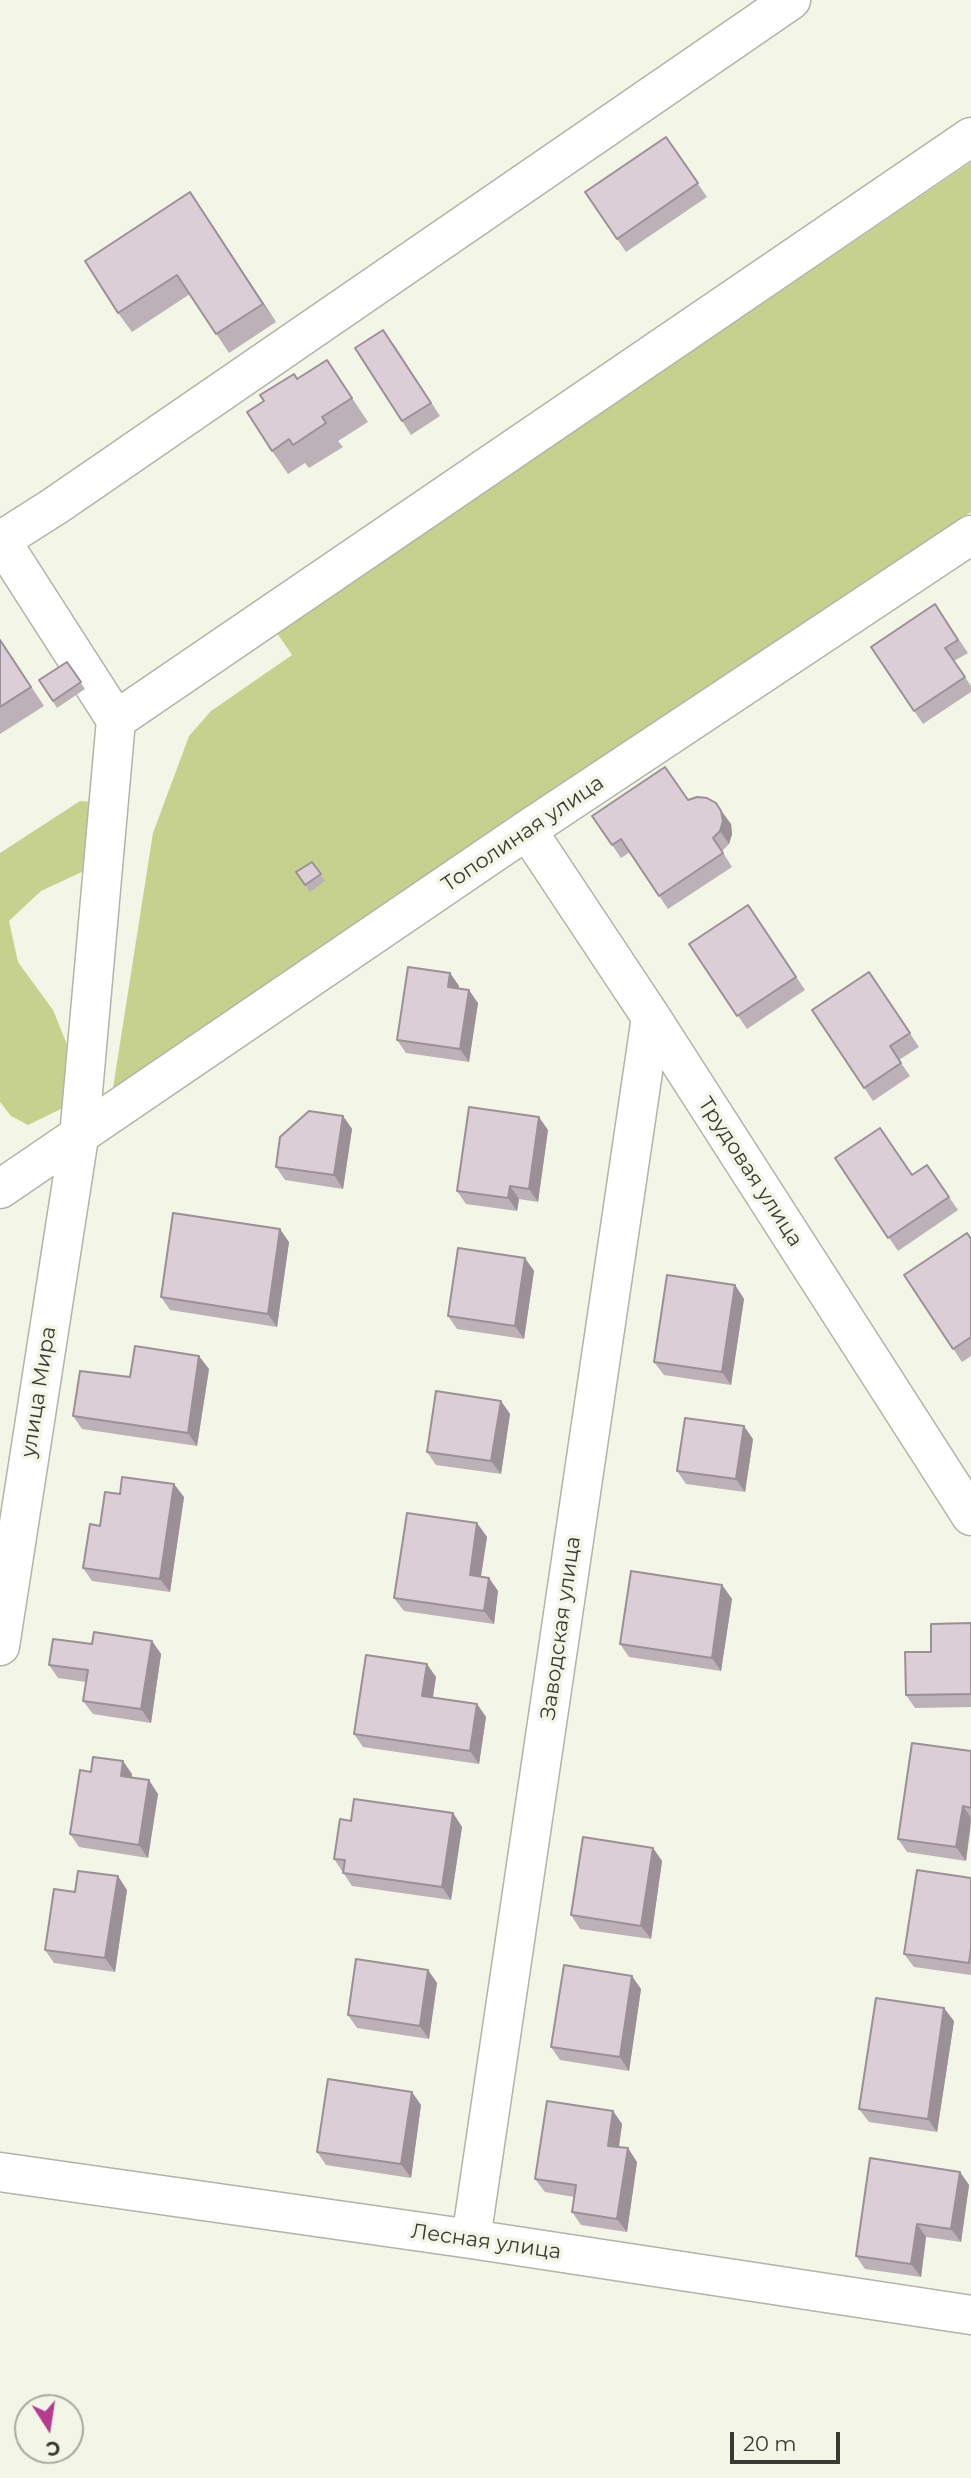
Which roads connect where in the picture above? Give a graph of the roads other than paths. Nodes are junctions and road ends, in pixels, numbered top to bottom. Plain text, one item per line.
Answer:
1 (791, 0) edge
2 (971, 137) edge
3 (0, 540) edge
4 (965, 551) edge
5 (116, 720) junction
6 (527, 830) junction
7 (651, 1017) junction
8 (79, 1137) junction
9 (0, 1189) edge
10 (971, 1516) edge
11 (0, 1646) edge
12 (0, 2172) edge
13 (471, 2239) junction
14 (971, 2315) edge

1 - 3 street
2 - 5 street
3 - 5 street
4 - 6 street, Тополиная улица
5 - 8 street, улица Мира
6 - 7 street, Трудовая улица
6 - 8 street, Тополиная улица
7 - 10 street, Трудовая улица
7 - 13 street, Заводская улица
8 - 9 street, Тополиная улица
8 - 11 street, улица Мира
12 - 13 street, Лесная улица
13 - 14 street, Лесная улица

